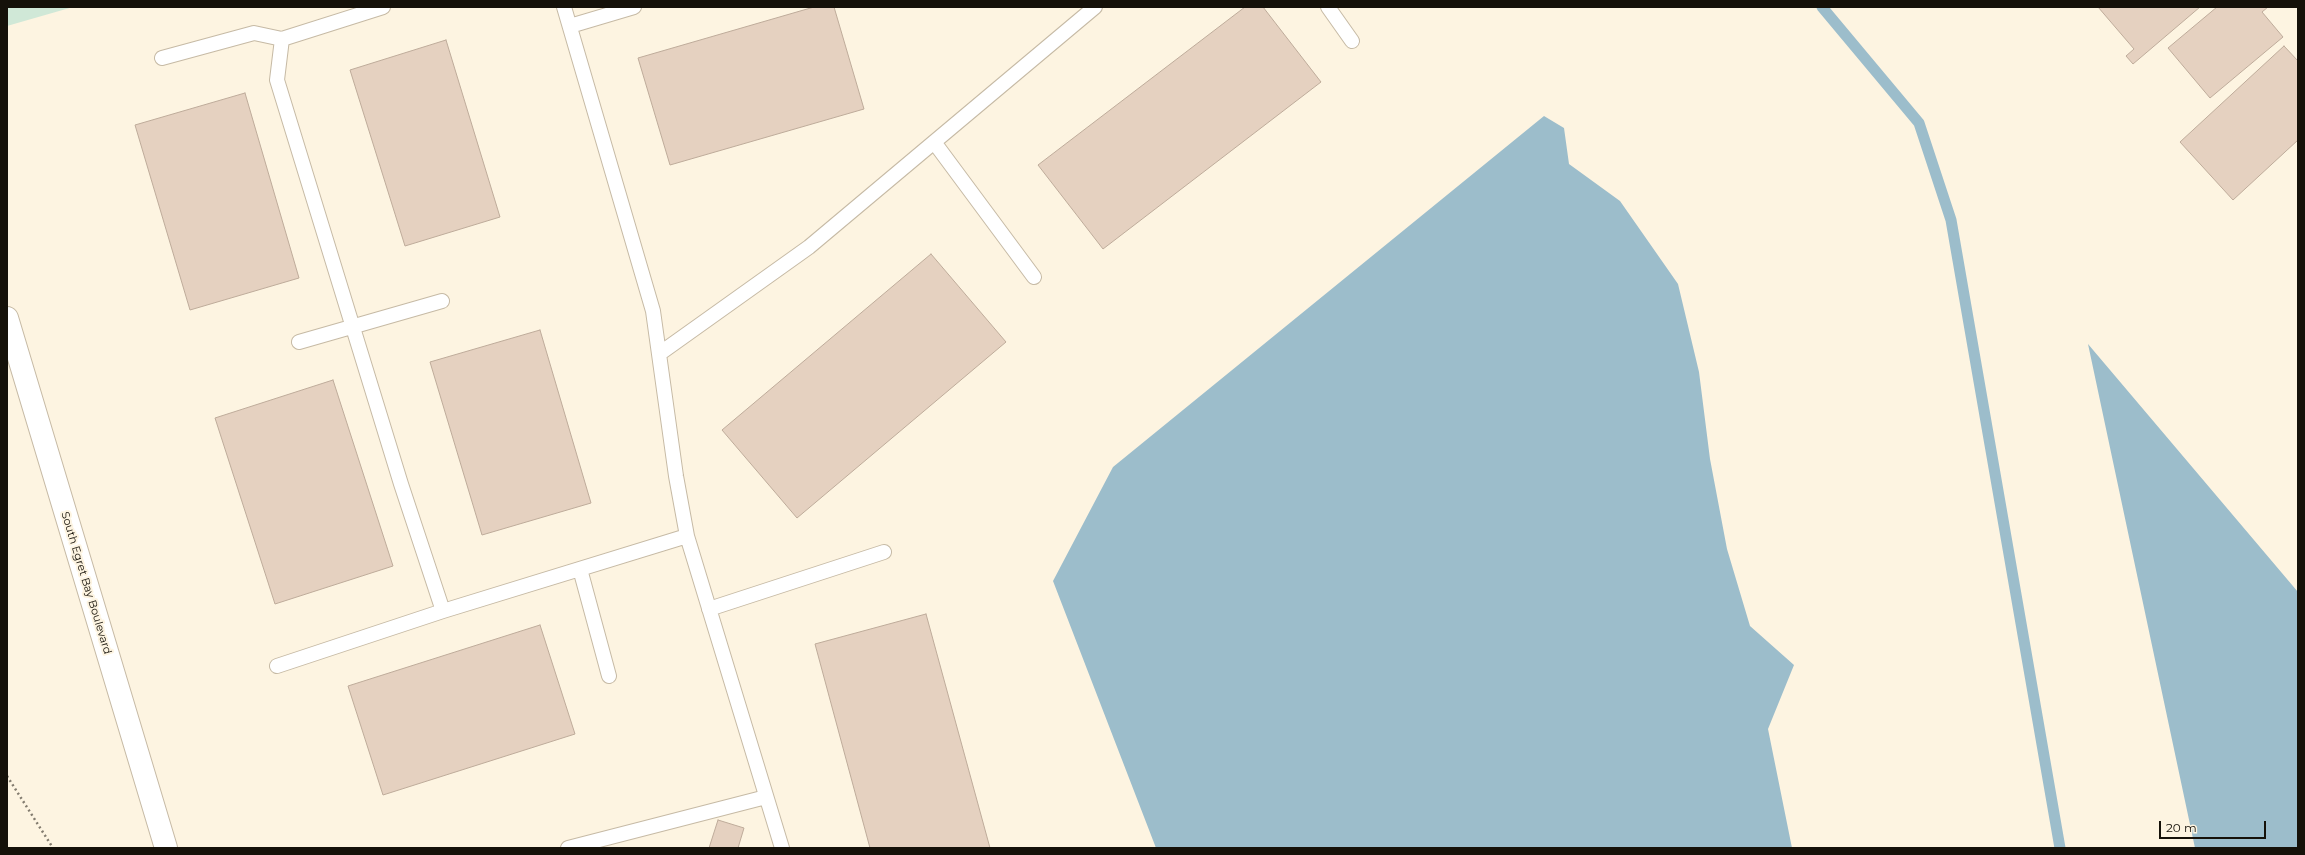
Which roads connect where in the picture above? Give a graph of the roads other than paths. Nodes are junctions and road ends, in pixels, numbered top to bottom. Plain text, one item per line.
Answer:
1 (383, 7) edge
2 (564, 7) edge
3 (634, 7) edge
4 (1094, 7) edge
5 (1328, 7) edge
6 (570, 26) junction
7 (282, 39) junction
8 (1352, 41) dead end
9 (162, 58) dead end
10 (934, 142) junction
11 (1034, 277) dead end
12 (442, 301) dead end
13 (7, 318) edge
14 (353, 327) junction
15 (299, 342) dead end
16 (659, 354) junction
17 (687, 536) junction
18 (884, 552) dead end
19 (580, 569) junction
20 (709, 608) junction
21 (443, 612) junction
22 (277, 666) dead end
23 (609, 676) dead end
24 (766, 797) junction
25 (166, 848) edge
26 (568, 848) edge
27 (782, 848) edge

1 - 7 lane
2 - 6 lane
3 - 6 lane
4 - 10 lane
5 - 8 lane
6 - 16 lane
7 - 9 lane
7 - 14 lane
10 - 11 lane
10 - 16 lane
12 - 14 lane
13 - 25 main road, South Egret Bay Boulevard
14 - 15 lane
14 - 21 lane
16 - 17 lane
17 - 19 lane
17 - 20 lane
18 - 20 lane
19 - 21 lane
19 - 23 lane
20 - 24 lane
21 - 22 lane
24 - 26 lane
24 - 27 lane

